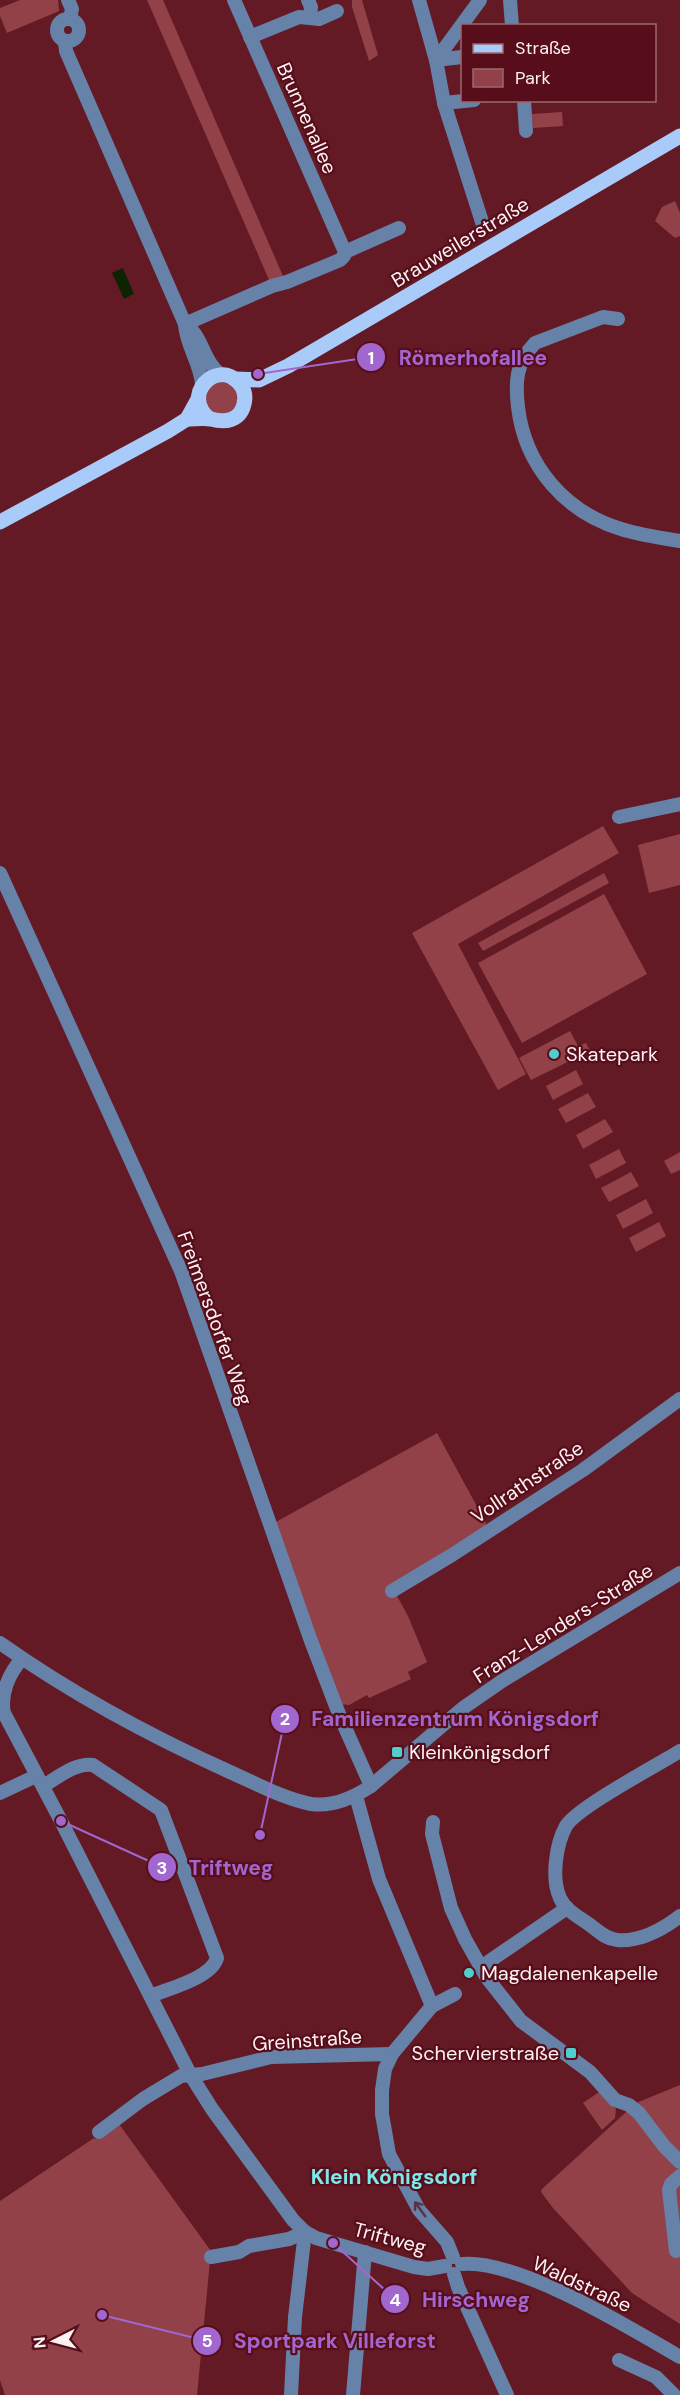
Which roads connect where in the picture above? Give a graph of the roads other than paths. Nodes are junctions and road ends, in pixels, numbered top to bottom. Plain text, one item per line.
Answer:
1 (68, 0) edge
2 (234, 0) edge
3 (308, 0) edge
4 (419, 0) edge
5 (480, 0) edge
6 (510, 0) edge
7 (337, 12) dead end
8 (310, 18) junction
9 (462, 24) edge
10 (512, 24) edge
11 (461, 26) edge
12 (250, 37) junction
13 (461, 57) edge
14 (436, 60) junction
15 (461, 101) edge
16 (524, 102) edge
17 (444, 103) junction
18 (526, 130) dead end
19 (680, 136) edge
20 (483, 225) dead end
21 (399, 228) dead end
22 (345, 252) junction
23 (618, 319) dead end
24 (185, 324) junction
25 (228, 377) junction
26 (259, 380) junction
27 (200, 392) junction
28 (245, 398) junction
29 (188, 419) junction
30 (210, 419) junction
31 (0, 522) edge
32 (680, 541) edge
33 (680, 804) edge
34 (620, 817) dead end
35 (0, 873) edge
36 (680, 1399) edge
37 (678, 1579) edge
38 (392, 1591) dead end
39 (0, 1644) edge
40 (22, 1659) junction
41 (680, 1751) edge
42 (39, 1781) junction
43 (371, 1786) junction
44 (0, 1793) edge
45 (356, 1796) junction
46 (433, 1822) dead end
47 (567, 1908) junction
48 (680, 1916) edge
49 (480, 1976) junction
50 (455, 1994) dead end
51 (151, 1996) junction
52 (432, 2006) junction
53 (392, 2054) junction
54 (190, 2074) junction
55 (99, 2132) dead end
56 (680, 2162) edge
57 (680, 2176) edge
58 (305, 2232) junction
59 (676, 2251) dead end
60 (365, 2252) junction
61 (211, 2257) dead end
62 (453, 2265) junction
63 (680, 2357) edge
64 (619, 2360) dead end
65 (291, 2395) edge
66 (353, 2395) edge
67 (507, 2395) edge
68 (674, 2395) edge

1 - 24 street
2 - 12 street, Brunnenallee
3 - 8 street
4 - 14 street
5 - 9 street
6 - 10 street
7 - 8 street
8 - 12 street
11 - 14 street
12 - 22 street, Brunnenallee
13 - 14 street
14 - 17 street
15 - 17 street
16 - 18 street
17 - 20 street
19 - 26 main road, Brauweilerstraße
21 - 22 street
22 - 24 street
23 - 32 street
24 - 25 street
24 - 27 street
25 - 26 main road
25 - 27 main road
25 - 28 main road
26 - 28 main road, Brauweilerstraße
27 - 29 main road
27 - 30 main road
28 - 30 main road, Brauweilerstraße
29 - 30 main road, Brauweilerstraße
29 - 31 main road, Brauweilerstraße
33 - 34 street
35 - 43 street, Freimersdorfer Weg
36 - 38 street, Vollrathstraße
37 - 43 street, Franz-Lenders-Straße
39 - 40 street, Franz-Lenders-Straße
40 - 42 street, Triftweg
40 - 45 street, Franz-Lenders-Straße
41 - 47 street
42 - 44 street
42 - 51 street, Triftweg
42 - 51 street
43 - 45 street, Franz-Lenders-Straße
45 - 52 street
46 - 49 street
47 - 48 street
47 - 49 street
49 - 56 street
50 - 52 street
51 - 54 street, Triftweg
52 - 53 street
53 - 54 street, Greinstraße
62 -> 53 street
54 - 55 street, Greinstraße
54 - 58 street, Triftweg
57 - 59 street
58 - 60 street, Triftweg
58 - 61 street
58 - 65 street
60 - 62 street, Triftweg
60 - 66 street
62 - 63 street, Waldstraße
62 - 67 street
64 - 68 street

